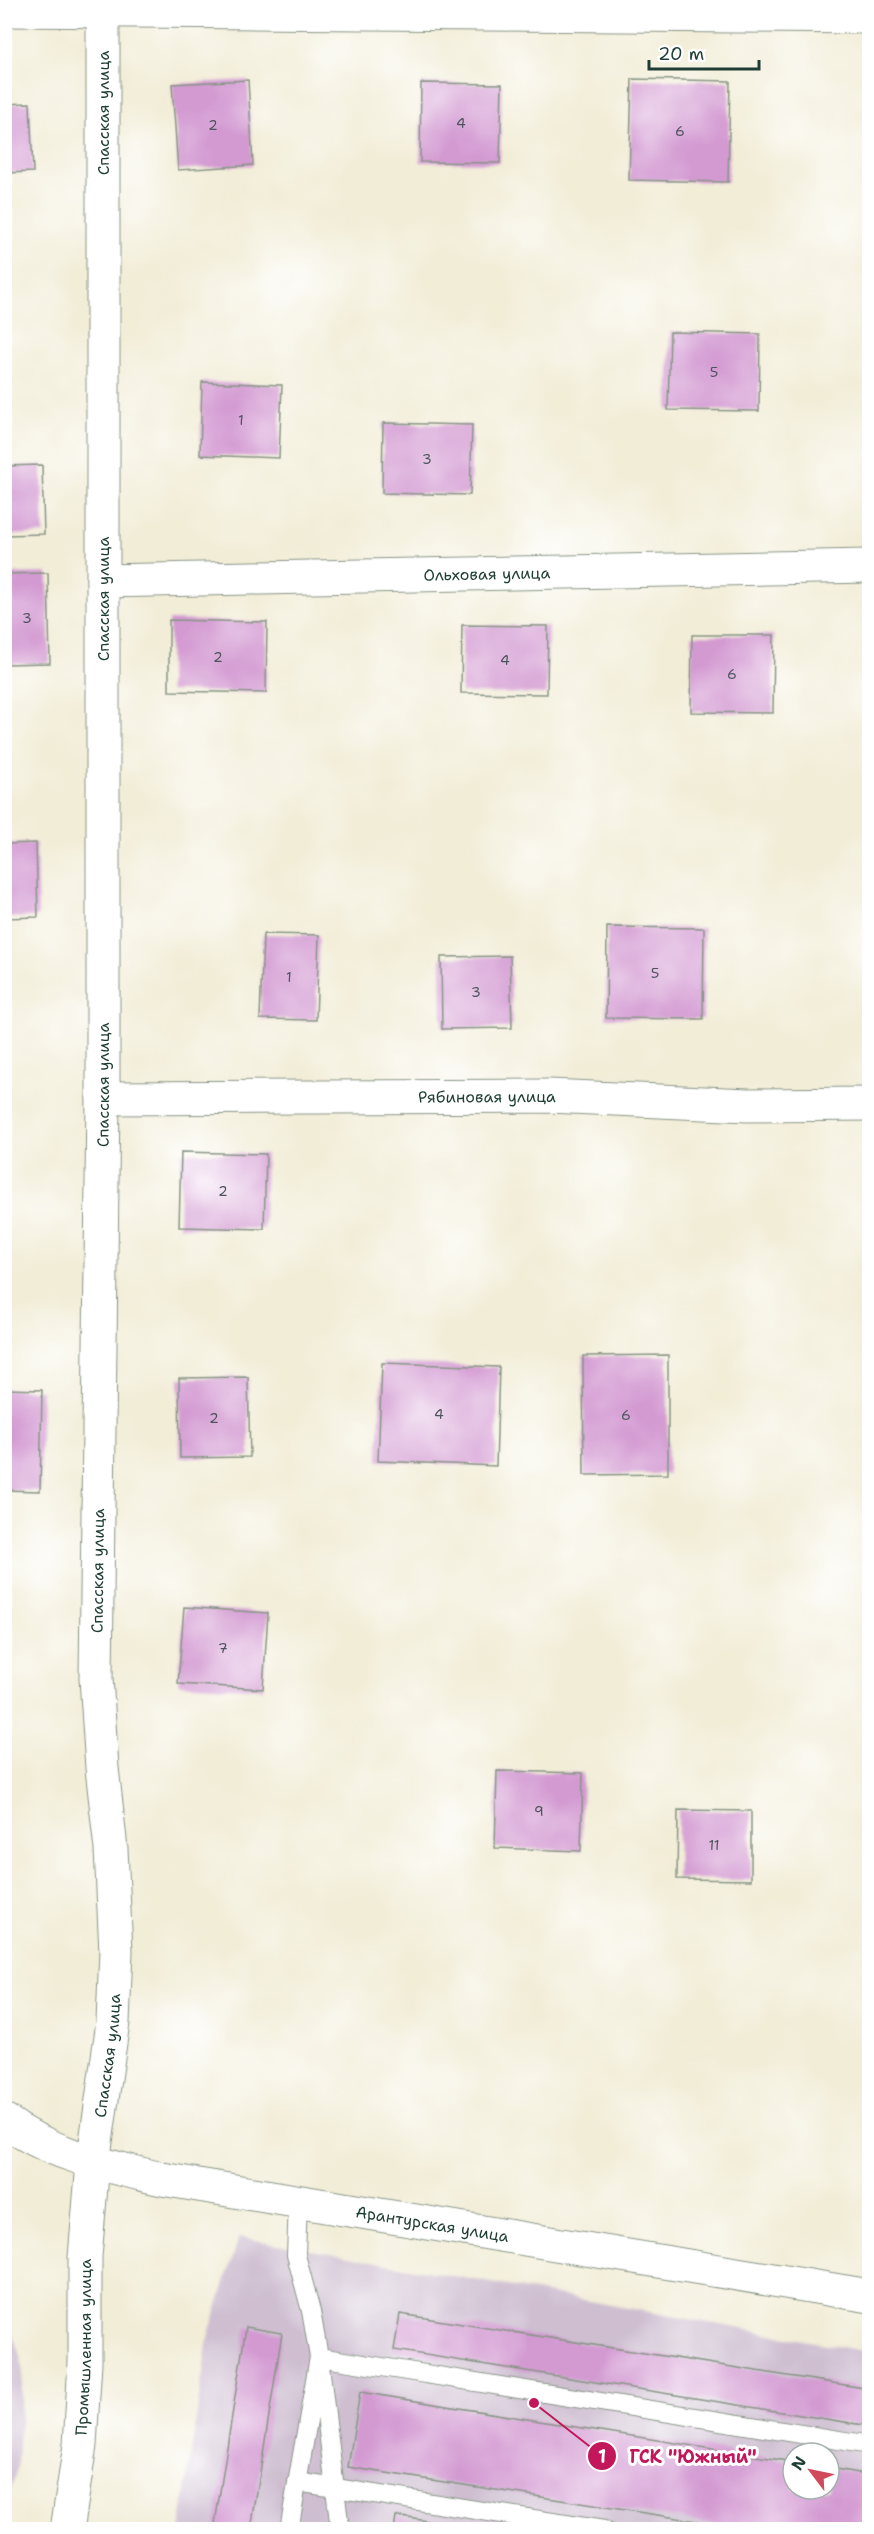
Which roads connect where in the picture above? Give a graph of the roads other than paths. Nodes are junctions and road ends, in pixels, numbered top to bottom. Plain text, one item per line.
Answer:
1 (103, 7) edge
2 (4, 10) edge
3 (870, 17) edge
4 (870, 566) edge
5 (103, 581) junction
6 (103, 1098) junction
7 (870, 1104) edge
8 (4, 2120) edge
9 (93, 2163) junction
10 (298, 2201) junction
11 (870, 2296) edge
12 (319, 2357) junction
13 (870, 2445) edge
14 (297, 2482) junction
15 (335, 2488) junction
16 (67, 2529) edge
17 (289, 2529) edge
18 (340, 2529) edge
19 (604, 2529) edge

1 - 2 street
1 - 3 street
1 - 5 street, Спасская улица
4 - 5 street, Ольховая улица
5 - 6 street, Спасская улица
6 - 7 street, Рябиновая улица
6 - 9 street, Спасская улица
8 - 9 street, Арантурская улица
9 - 10 street, Арантурская улица
9 - 16 street, Промышленная улица
10 - 11 street, Арантурская улица
10 - 12 lane
12 - 13 lane
12 - 14 lane
12 - 15 lane
14 - 15 lane
14 - 17 lane
15 - 18 lane
15 - 19 lane

